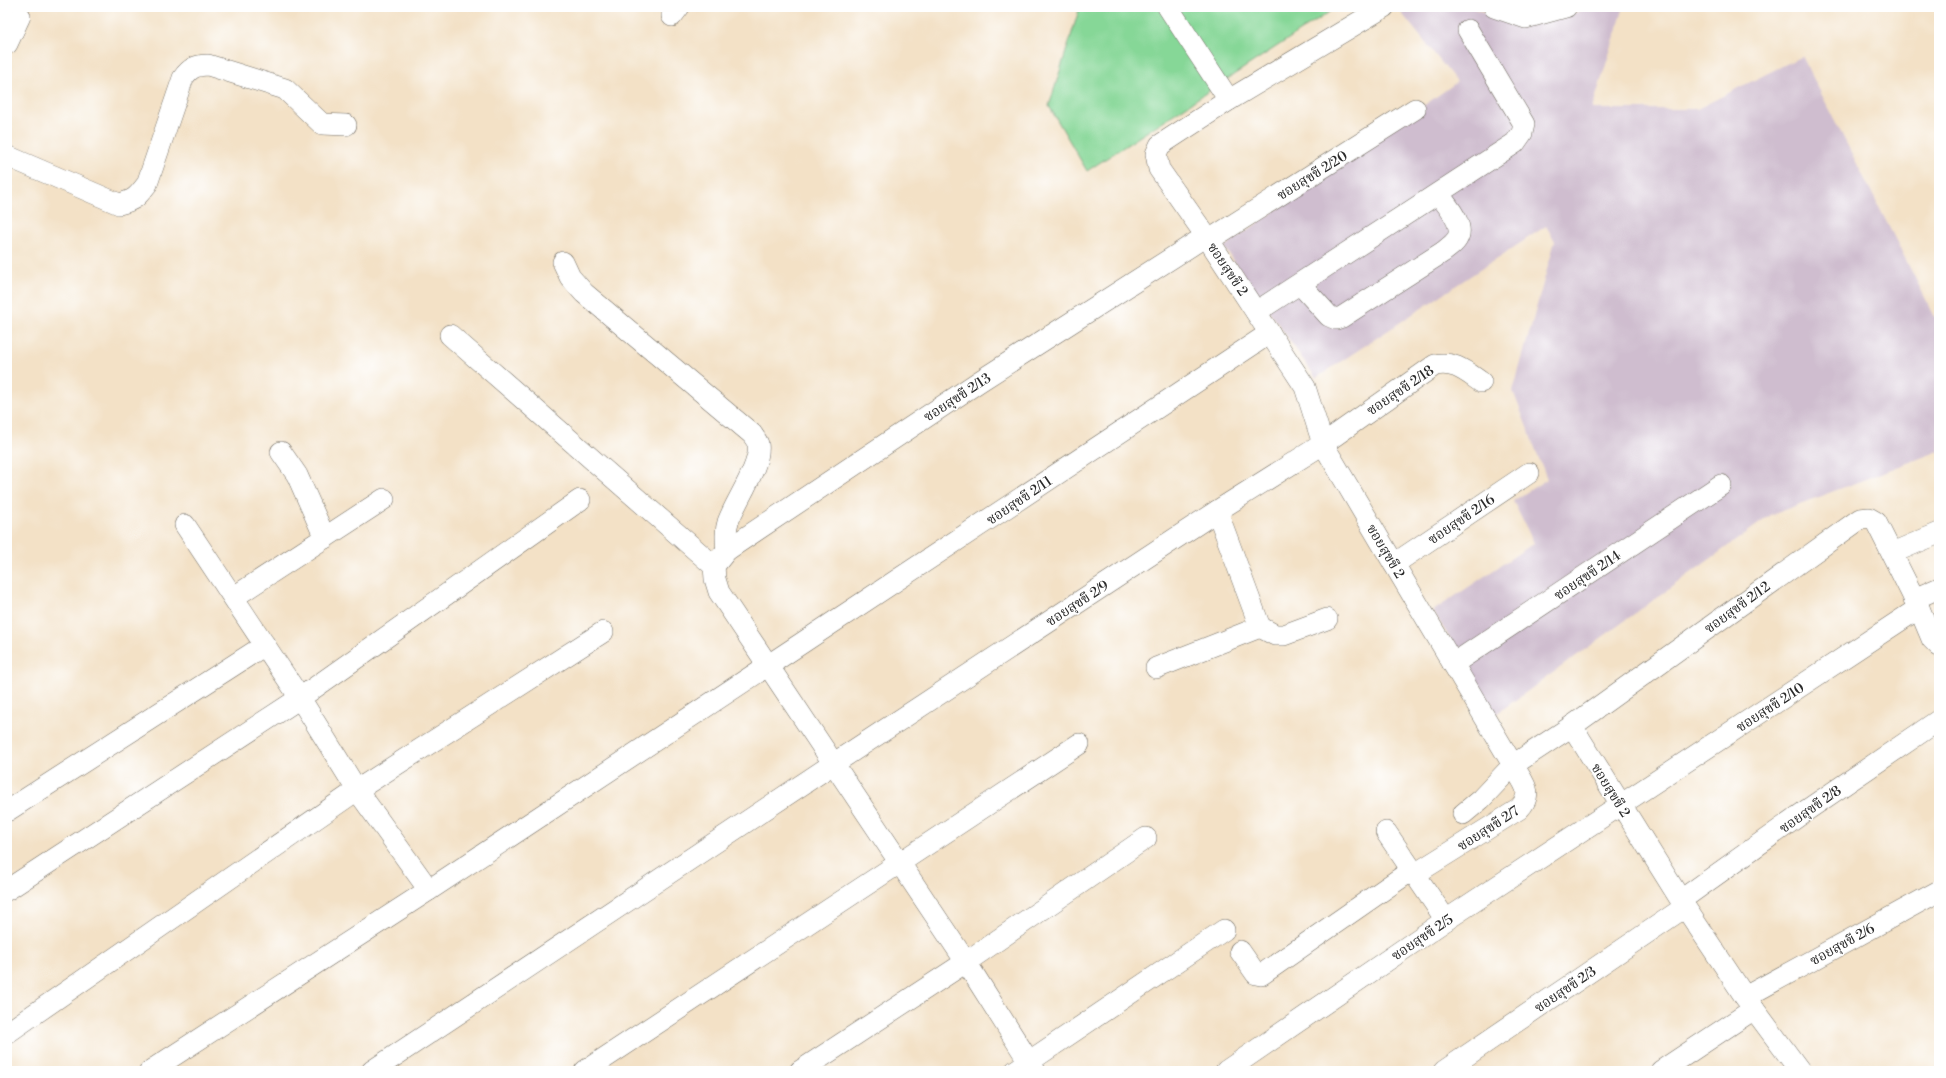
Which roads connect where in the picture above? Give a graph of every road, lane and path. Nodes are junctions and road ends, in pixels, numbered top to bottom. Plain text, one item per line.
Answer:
1 (1168, 7) edge
2 (1384, 7) edge
3 (1494, 7) edge
4 (1566, 7) edge
5 (20, 16) dead end
6 (1468, 30) dead end
7 (7, 44) edge
8 (1229, 100) junction
9 (1415, 109) dead end
10 (346, 125) dead end
11 (7, 156) edge
12 (1439, 194) junction
13 (1207, 238) junction
14 (563, 262) dead end
15 (1300, 284) junction
16 (1256, 312) junction
17 (1270, 333) junction
18 (450, 335) dead end
19 (1481, 382) dead end
20 (1323, 444) junction
21 (282, 452) dead end
22 (1529, 473) dead end
23 (1721, 486) dead end
24 (384, 499) dead end
25 (580, 500) dead end
26 (1217, 511) junction
27 (185, 526) dead end
28 (1939, 532) edge
29 (325, 538) junction
30 (1892, 553) junction
31 (720, 558) junction
32 (1394, 564) junction
33 (1939, 588) edge
34 (234, 597) junction
35 (1917, 604) junction
36 (1327, 618) dead end
37 (1260, 627) junction
38 (603, 632) dead end
39 (265, 645) junction
40 (1939, 646) edge
41 (1453, 664) junction
42 (767, 666) junction
43 (1156, 668) dead end
44 (300, 698) junction
45 (1939, 720) edge
46 (1572, 726) junction
47 (1079, 744) dead end
48 (833, 764) junction
49 (1513, 765) junction
50 (357, 790) junction
51 (1620, 806) junction
52 (7, 811) edge
53 (1463, 814) dead end
54 (1386, 832) dead end
55 (1146, 838) dead end
56 (899, 863) junction
57 (1413, 872) junction
58 (7, 890) edge
59 (429, 890) junction
60 (1939, 891) edge
61 (1683, 903) junction
62 (1446, 920) junction
63 (1224, 930) dead end
64 (1240, 951) dead end
65 (966, 962) junction
66 (1749, 1003) junction
67 (7, 1033) edge
68 (1026, 1068) edge
69 (150, 1071) edge
70 (372, 1071) edge
71 (585, 1071) edge
72 (800, 1071) edge
73 (1226, 1071) edge
74 (1444, 1071) edge
75 (1661, 1071) edge
76 (1800, 1071) edge

1 - 8 street
2 - 8 street, ซอยสุขขี 2
3 - 4 street
5 - 7 street
6 - 12 street
8 - 13 street, ซอยสุขขี 2
9 - 13 street, ซอยสุขขี 2/20
10 - 11 street
12 - 15 street
12 - 15 street
13 - 16 street, ซอยสุขขี 2
13 - 31 street, ซอยสุขขี 2/13
14 - 31 street
15 - 16 street
16 - 17 street, ซอยสุขขี 2
17 - 20 street, ซอยสุขขี 2
17 - 42 street, ซอยสุขขี 2/11
18 - 31 street
19 - 20 street, ซอยสุขขี 2/18
20 - 26 street, ซอยสุขขี 2/9
20 - 32 street, ซอยสุขขี 2
21 - 29 street
22 - 32 street, ซอยสุขขี 2/16
23 - 41 street, ซอยสุขขี 2/14
24 - 29 street
25 - 44 street
26 - 37 street
26 - 48 street, ซอยสุขขี 2/9
27 - 34 street
28 - 30 street
29 - 34 street
30 - 35 street
30 - 46 street, ซอยสุขขี 2/12
31 - 42 street
32 - 41 street, ซอยสุขขี 2
33 - 35 street, ซอยสุขขี 2/10
34 - 39 street
35 - 40 street
35 - 51 street, ซอยสุขขี 2/10
36 - 37 street
37 - 43 street
38 - 50 street
39 - 44 street
39 - 52 street
41 - 49 street, ซอยสุขขี 2
42 - 48 street
42 - 59 street, ซอยสุขขี 2/11
44 - 50 street
44 - 58 street
45 - 61 street, ซอยสุขขี 2/8
46 - 49 street
46 - 51 street, ซอยสุขขี 2
47 - 56 street
48 - 56 street
48 - 70 street, ซอยสุขขี 2/9
49 - 53 street
49 - 57 street, ซอยสุขขี 2/7
50 - 59 street
50 - 67 street
51 - 61 street, ซอยสุขขี 2
51 - 62 street, ซอยสุขขี 2/5
54 - 57 street
55 - 65 street
56 - 65 street
56 - 71 street
57 - 62 street
57 - 64 street
59 - 69 street, ซอยสุขขี 2/11
60 - 66 street, ซอยสุขขี 2/6
61 - 66 street, ซอยสุขขี 2
61 - 74 street, ซอยสุขขี 2/3
62 - 73 street, ซอยสุขขี 2/5
63 - 68 street
65 - 68 street
65 - 72 street
66 - 75 street, ซอยสุขขี 2/6
66 - 76 street, ซอยสุขขี 2

